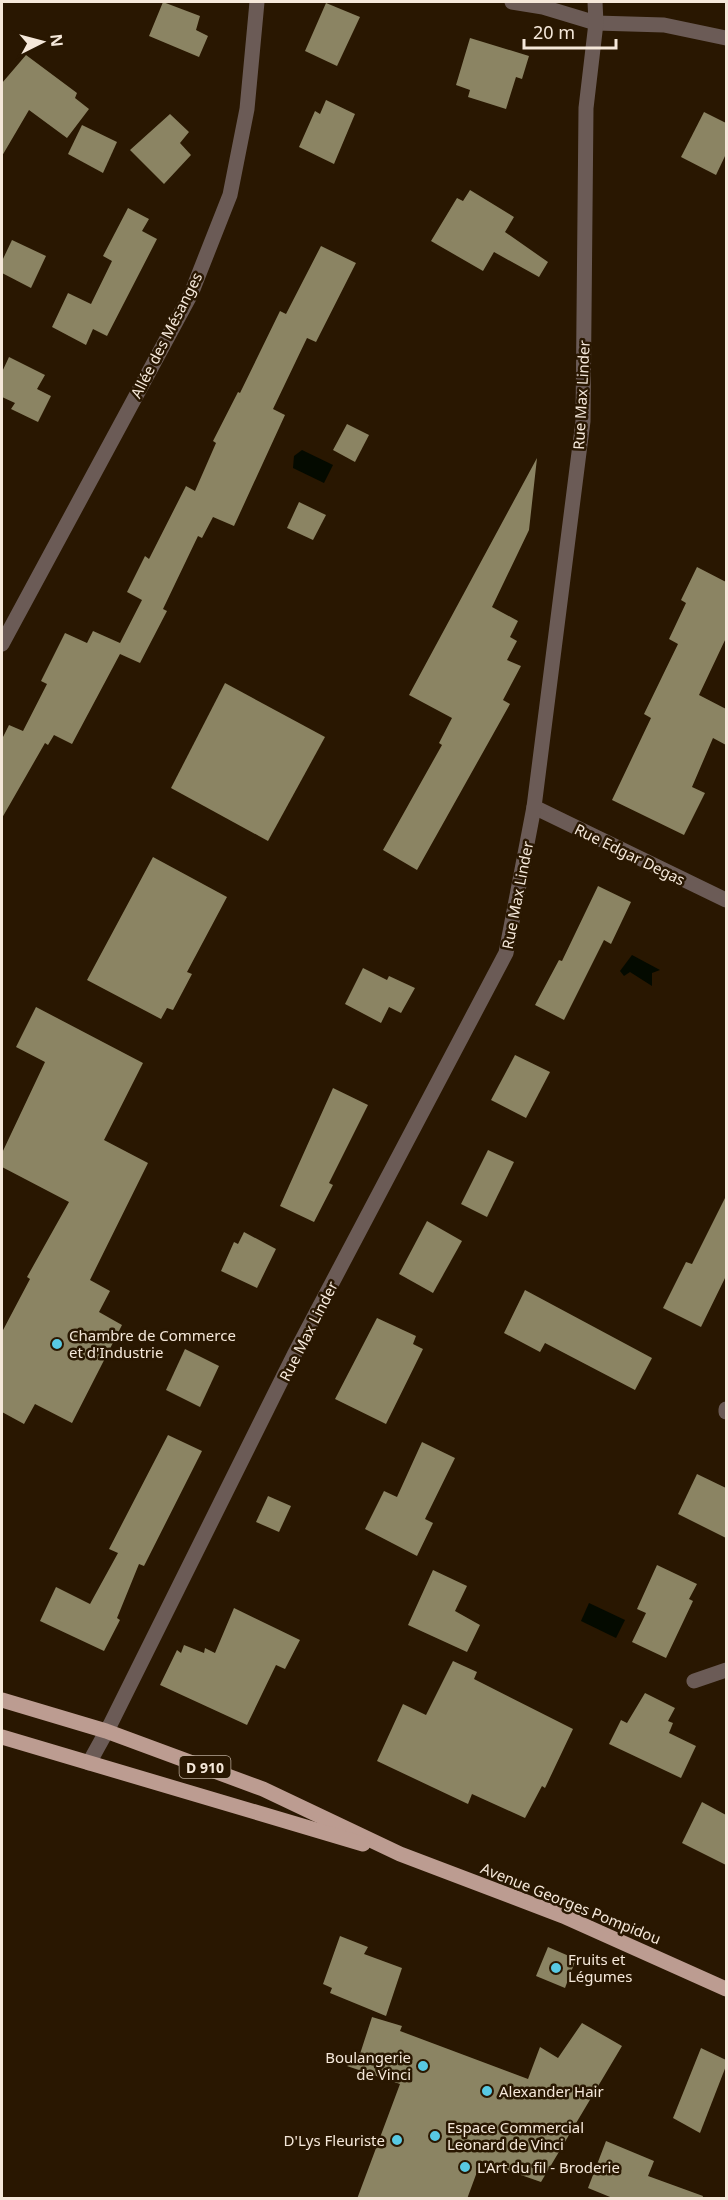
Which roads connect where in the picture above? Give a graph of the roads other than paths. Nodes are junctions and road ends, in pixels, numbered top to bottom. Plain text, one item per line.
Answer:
1 (257, 2) edge
2 (512, 2) edge
3 (595, 2) edge
4 (596, 24) junction
5 (726, 38) edge
6 (2, 644) edge
7 (534, 807) junction
8 (726, 900) edge
9 (726, 1670) edge
10 (694, 1681) dead end
11 (2, 1700) edge
12 (106, 1731) junction
13 (2, 1737) edge
14 (89, 1763) junction
15 (400, 1854) junction
16 (726, 1989) edge

1 - 6 street, Allée des Mésanges
2 - 4 street
3 - 4 street, Rue Max Linder
4 - 5 street
4 - 7 street, Rue Max Linder
7 - 8 street, Rue Edgar Degas
7 - 12 street, Rue Max Linder
9 - 10 street
11 - 12 main road, Avenue Georges Pompidou / D 910
12 - 14 street, Rue Max Linder
12 - 15 main road, Avenue Georges Pompidou / D 910
13 - 14 main road, Avenue Georges Pompidou / D 910
14 - 15 main road, Avenue Georges Pompidou / D 910
15 - 16 main road, Avenue Georges Pompidou / D 910

